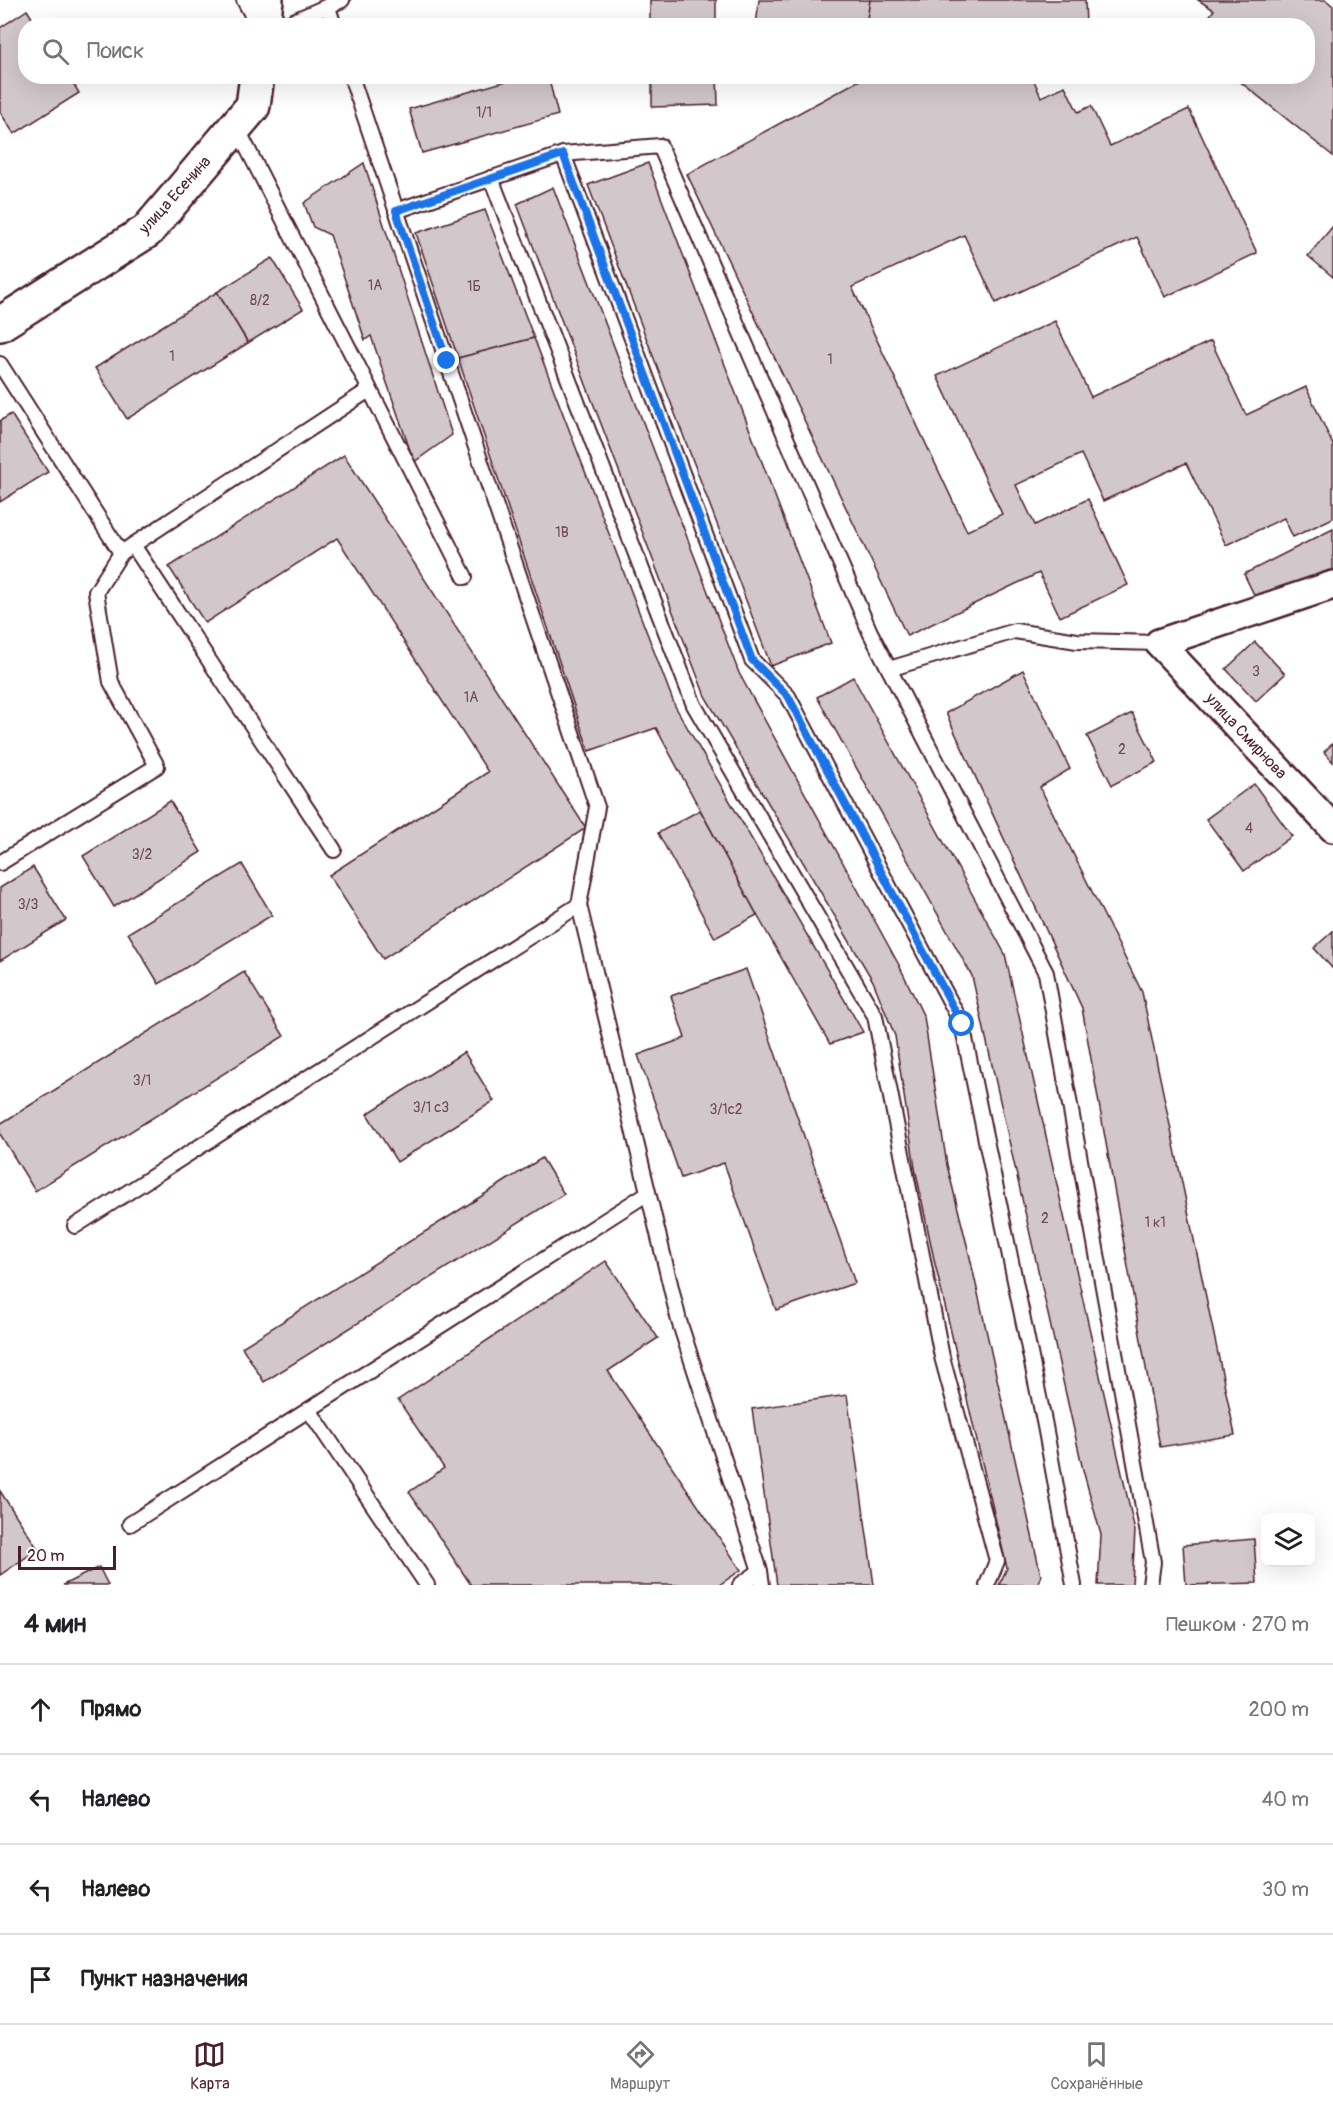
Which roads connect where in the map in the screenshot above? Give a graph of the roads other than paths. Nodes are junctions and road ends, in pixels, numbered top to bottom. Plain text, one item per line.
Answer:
1 (244, 0) edge
2 (266, 0) edge
3 (342, 0) edge
4 (328, 7) junction
5 (254, 18) edge
6 (264, 18) edge
7 (301, 18) edge
8 (331, 18) edge
9 (256, 84) edge
10 (354, 84) edge
11 (236, 126) junction
12 (563, 154) junction
13 (491, 178) junction
14 (396, 211) junction
15 (0, 324) edge
16 (0, 364) edge
17 (369, 390) junction
18 (127, 549) junction
19 (465, 577) dead end
20 (1333, 585) edge
21 (1159, 643) junction
22 (889, 669) junction
23 (1333, 828) edge
24 (334, 850) dead end
25 (0, 863) edge
26 (579, 905) junction
27 (648, 1193) junction
28 (75, 1226) dead end
29 (309, 1410) junction
30 (130, 1524) dead end
31 (761, 1578) edge
32 (427, 1585) edge
33 (740, 1585) edge
34 (987, 1585) edge
35 (1074, 1585) edge
36 (1150, 1585) edge

1 - 5 lane
2 - 6 street
3 - 4 lane
4 - 7 lane
4 - 8 lane
9 - 11 street, улица Есенина
10 - 14 lane
11 - 15 street, улица Есенина
11 - 17 lane
12 - 13 lane
12 - 22 lane
12 - 35 lane
13 - 14 lane
13 - 34 lane
14 - 26 lane
16 - 18 lane
17 - 18 lane
17 - 19 lane
18 - 24 lane
18 - 25 lane
20 - 21 street
21 - 22 lane
21 - 23 street, улица Смирнова
22 - 36 lane
26 - 27 lane
26 - 28 lane
27 - 29 lane
27 - 31 lane
29 - 30 lane
29 - 32 lane
31 - 33 lane

